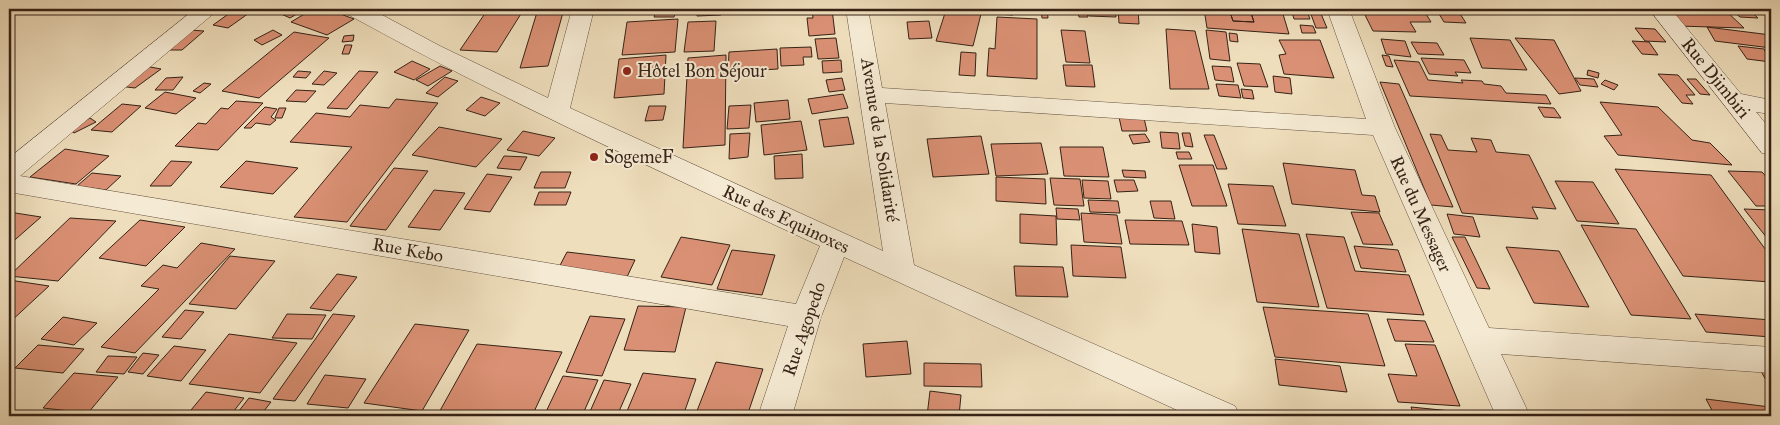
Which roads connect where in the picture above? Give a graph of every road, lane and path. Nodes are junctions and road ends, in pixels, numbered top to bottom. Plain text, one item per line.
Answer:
1 (208, 9) edge
2 (355, 9) edge
3 (583, 9) edge
4 (858, 9) edge
5 (1338, 9) edge
6 (1660, 9) edge
7 (873, 95) junction
8 (1734, 100) junction
9 (1771, 107) edge
10 (557, 112) junction
11 (1382, 128) junction
12 (1771, 147) edge
13 (9, 172) edge
14 (9, 182) edge
15 (836, 242) junction
16 (901, 271) junction
17 (806, 317) junction
18 (1478, 340) junction
19 (1771, 360) edge
20 (775, 416) edge
21 (1223, 416) edge
22 (1512, 416) edge

1 - 13 street
2 - 10 street, Rue des Equinoxes
3 - 10 street
4 - 7 street, Avenue de la Solidarité
5 - 11 street, Rue du Messager
6 - 8 street, Rue Djimbiri
7 - 11 street
7 - 16 street, Avenue de la Solidarité
8 - 9 street
8 - 12 street, Rue Djimbiri
10 - 15 street, Rue des Equinoxes
11 - 18 street, Rue du Messager
14 - 17 street, Rue Kebo
15 - 16 street, Rue des Equinoxes
15 - 17 street, Rue Agopedo
16 - 21 street, Rue des Equinoxes
17 - 20 street, Rue Agopedo
18 - 19 street
18 - 22 street, Rue du Messager

